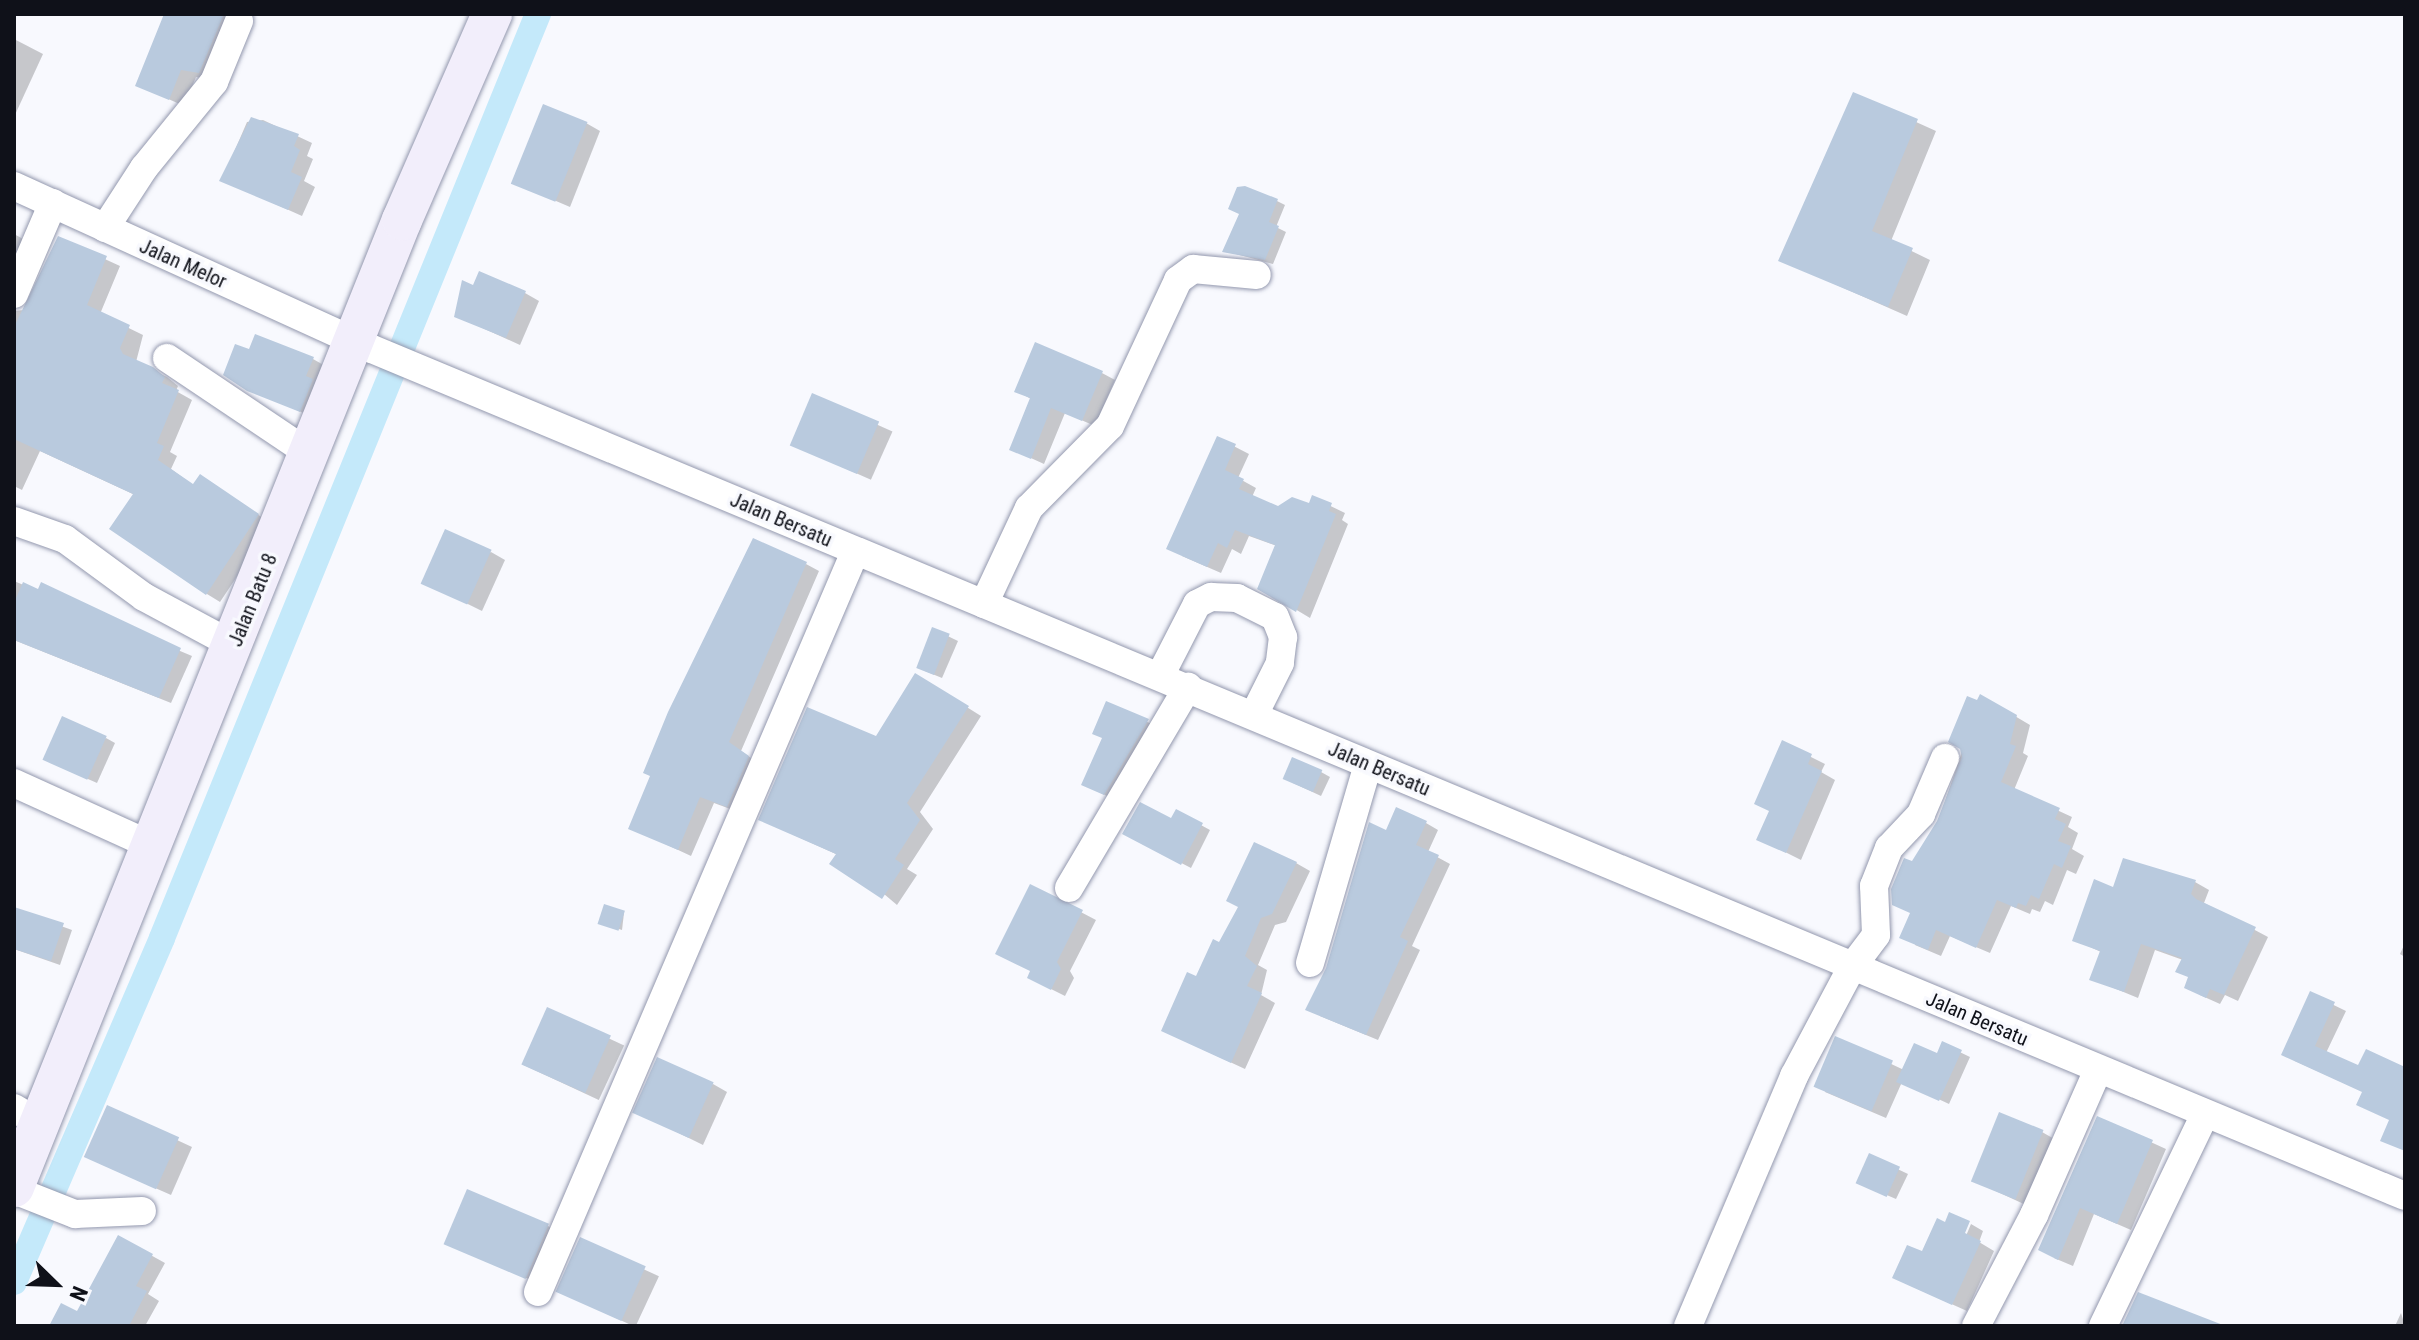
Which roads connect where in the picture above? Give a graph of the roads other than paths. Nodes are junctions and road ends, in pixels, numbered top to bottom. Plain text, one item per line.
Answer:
1 (492, 14) edge
2 (239, 21) dead end
3 (14, 186) edge
4 (53, 203) junction
5 (105, 228) junction
6 (1257, 275) dead end
7 (14, 294) edge
8 (362, 345) junction
9 (167, 358) dead end
10 (310, 454) junction
11 (14, 521) edge
12 (855, 552) junction
13 (984, 604) junction
14 (235, 646) junction
15 (1160, 676) junction
16 (1188, 687) junction
17 (1255, 713) junction
18 (1945, 758) dead end
19 (1368, 765) junction
20 (14, 783) edge
21 (153, 846) junction
22 (1069, 888) dead end
23 (1310, 963) dead end
24 (1852, 967) junction
25 (2098, 1070) junction
26 (2205, 1114) junction
27 (26, 1115) edge
28 (21, 1192) edge
29 (2405, 1196) edge
30 (142, 1211) dead end
31 (538, 1292) dead end
32 (1688, 1326) edge
33 (1976, 1326) edge
34 (2103, 1326) edge

1 - 8 street, Jalan Batu 8
2 - 5 street
3 - 4 street, Jalan Melor
4 - 5 street, Jalan Melor
4 - 7 street
5 - 8 street, Jalan Melor
6 - 13 street
8 - 10 street, Jalan Batu 8
8 - 12 street, Jalan Bersatu
9 - 10 street
10 - 14 street, Jalan Batu 8
11 - 14 street
12 - 13 street, Jalan Bersatu
12 - 31 street
13 - 15 street, Jalan Bersatu
14 - 21 street, Jalan Batu 8
15 - 16 street, Jalan Bersatu
15 - 17 street
16 - 17 street, Jalan Bersatu
16 - 22 street
17 - 19 street, Jalan Bersatu
18 - 24 street
19 - 23 street
19 - 24 street, Jalan Bersatu
20 - 21 street
21 - 27 street, Jalan Batu 8
24 - 25 street, Jalan Bersatu
24 - 32 street
25 - 26 street, Jalan Bersatu
25 - 33 street
26 - 29 street, Jalan Bersatu
26 - 34 street
27 - 28 street, Jalan Batu 8
28 - 30 street

